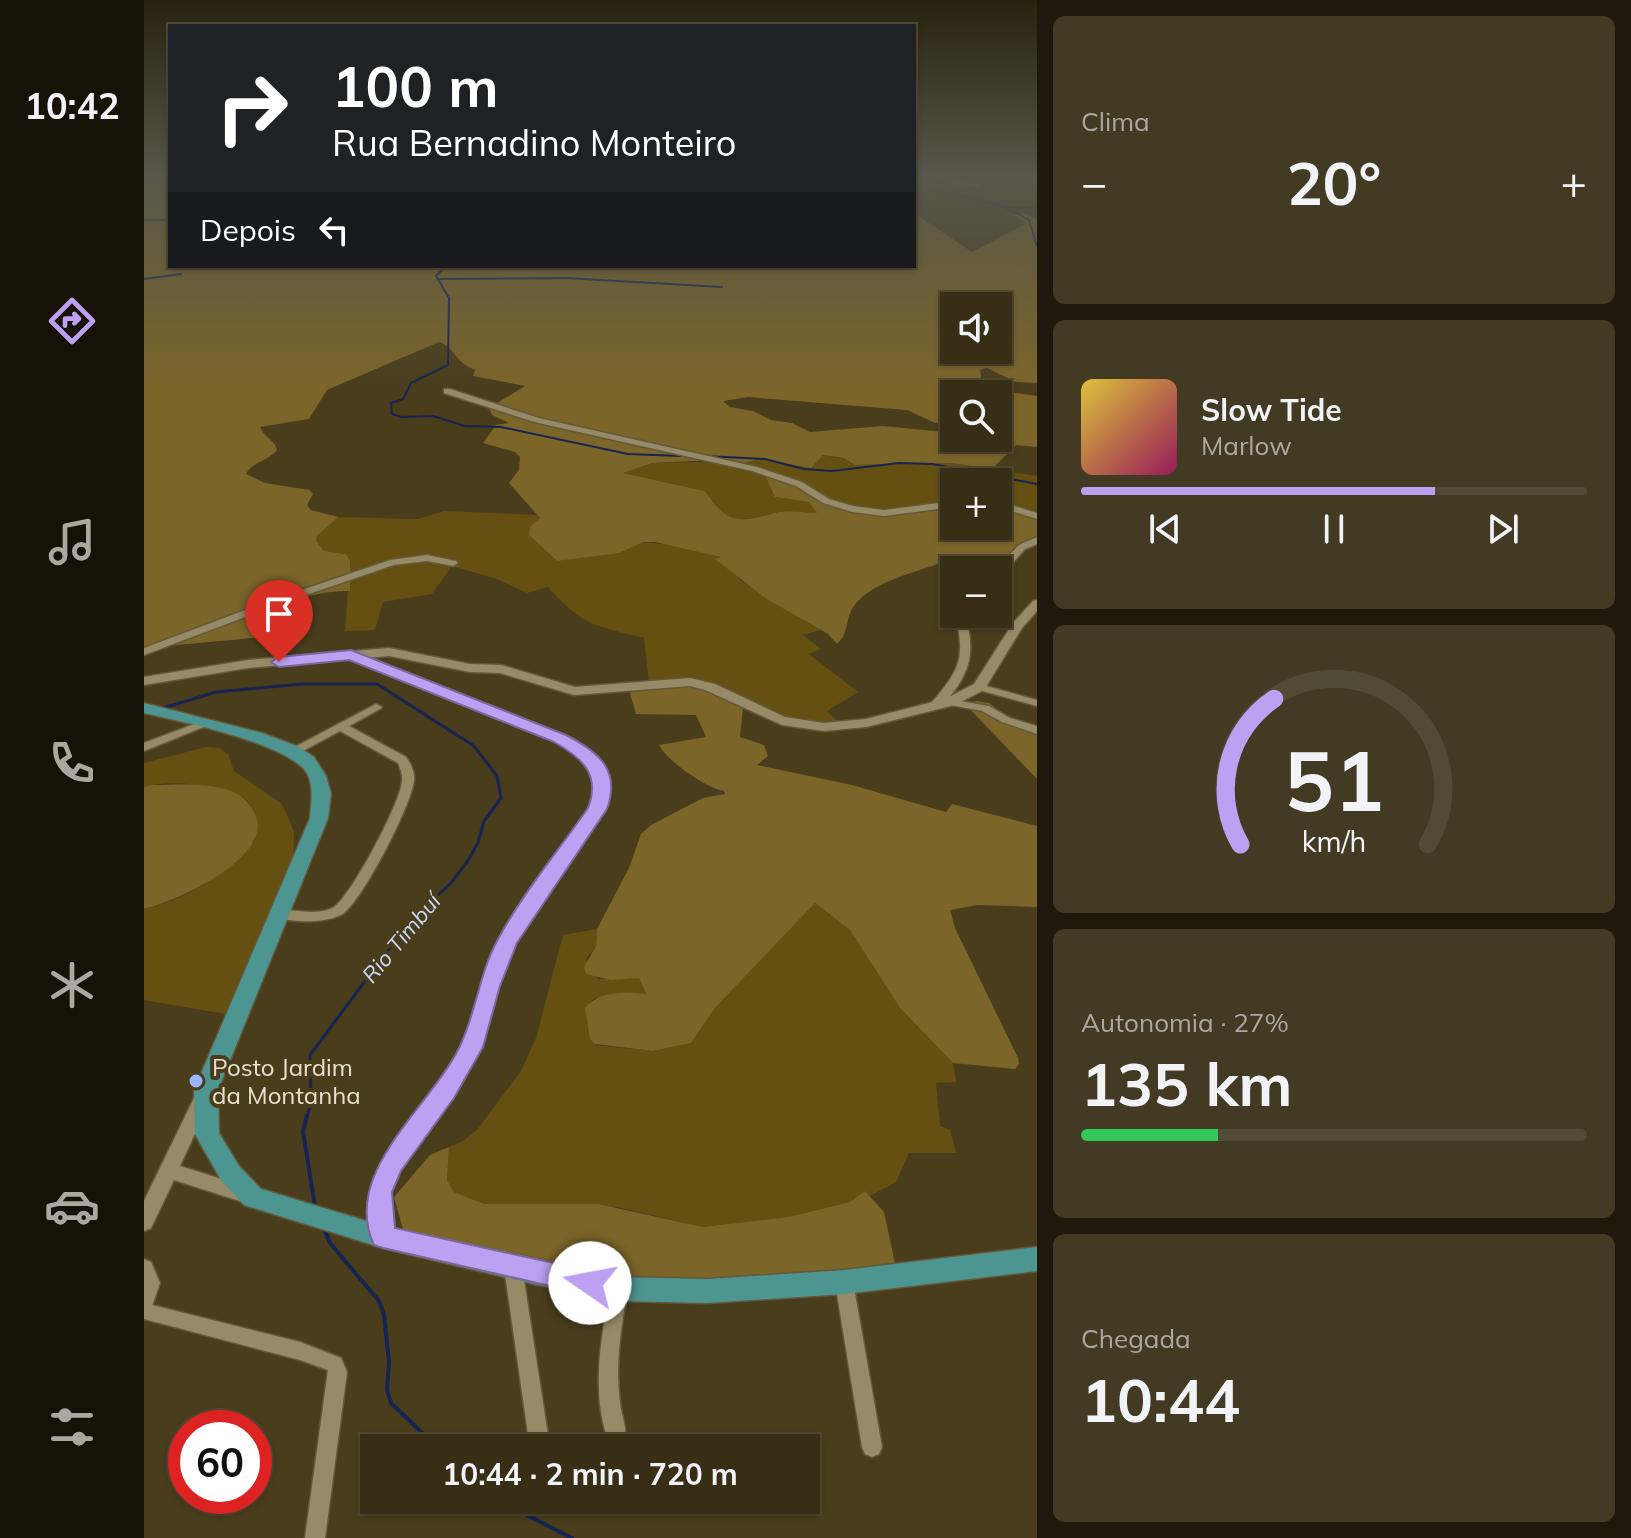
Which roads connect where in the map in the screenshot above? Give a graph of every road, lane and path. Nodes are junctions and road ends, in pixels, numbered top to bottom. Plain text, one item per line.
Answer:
1 (447, 391) dead end
2 (940, 506) edge
3 (1012, 508) edge
4 (1037, 516) edge
5 (1037, 540) edge
6 (1012, 558) edge
7 (453, 563) dead end
8 (1037, 604) edge
9 (964, 628) edge
10 (144, 652) edge
11 (351, 655) junction
12 (144, 681) edge
13 (979, 687) junction
14 (950, 702) junction
15 (1037, 703) edge
16 (376, 707) dead end
17 (934, 707) junction
18 (152, 710) edge
19 (202, 724) junction
20 (340, 726) junction
21 (1037, 730) edge
22 (144, 747) edge
23 (295, 750) junction
24 (278, 914) junction
25 (206, 1090) junction
26 (169, 1170) junction
27 (253, 1197) junction
28 (144, 1222) edge
29 (383, 1237) junction
30 (1037, 1259) edge
31 (513, 1267) junction
32 (144, 1268) edge
33 (844, 1282) junction
34 (619, 1289) junction
35 (144, 1302) edge
36 (144, 1311) edge
37 (538, 1434) edge
38 (616, 1434) edge
39 (872, 1447) dead end
40 (315, 1538) edge

1 - 2 street
3 - 4 street
5 - 6 street
7 - 10 street
8 - 13 street
9 - 17 street
11 - 12 street
11 - 17 street
11 - 29 street
13 - 14 street
13 - 15 street
14 - 17 street
14 - 21 street
16 - 20 street
18 - 19 main road
19 - 22 street
19 - 23 main road
20 - 23 street
20 - 24 street
23 - 24 main road
24 - 25 main road
25 - 26 street
25 - 27 main road
26 - 27 street
26 - 28 street
27 - 29 main road
29 - 31 main road
30 - 33 main road
31 - 34 main road
31 - 37 street
32 - 35 street
33 - 34 main road
33 - 39 street
34 - 38 street
36 - 40 street

